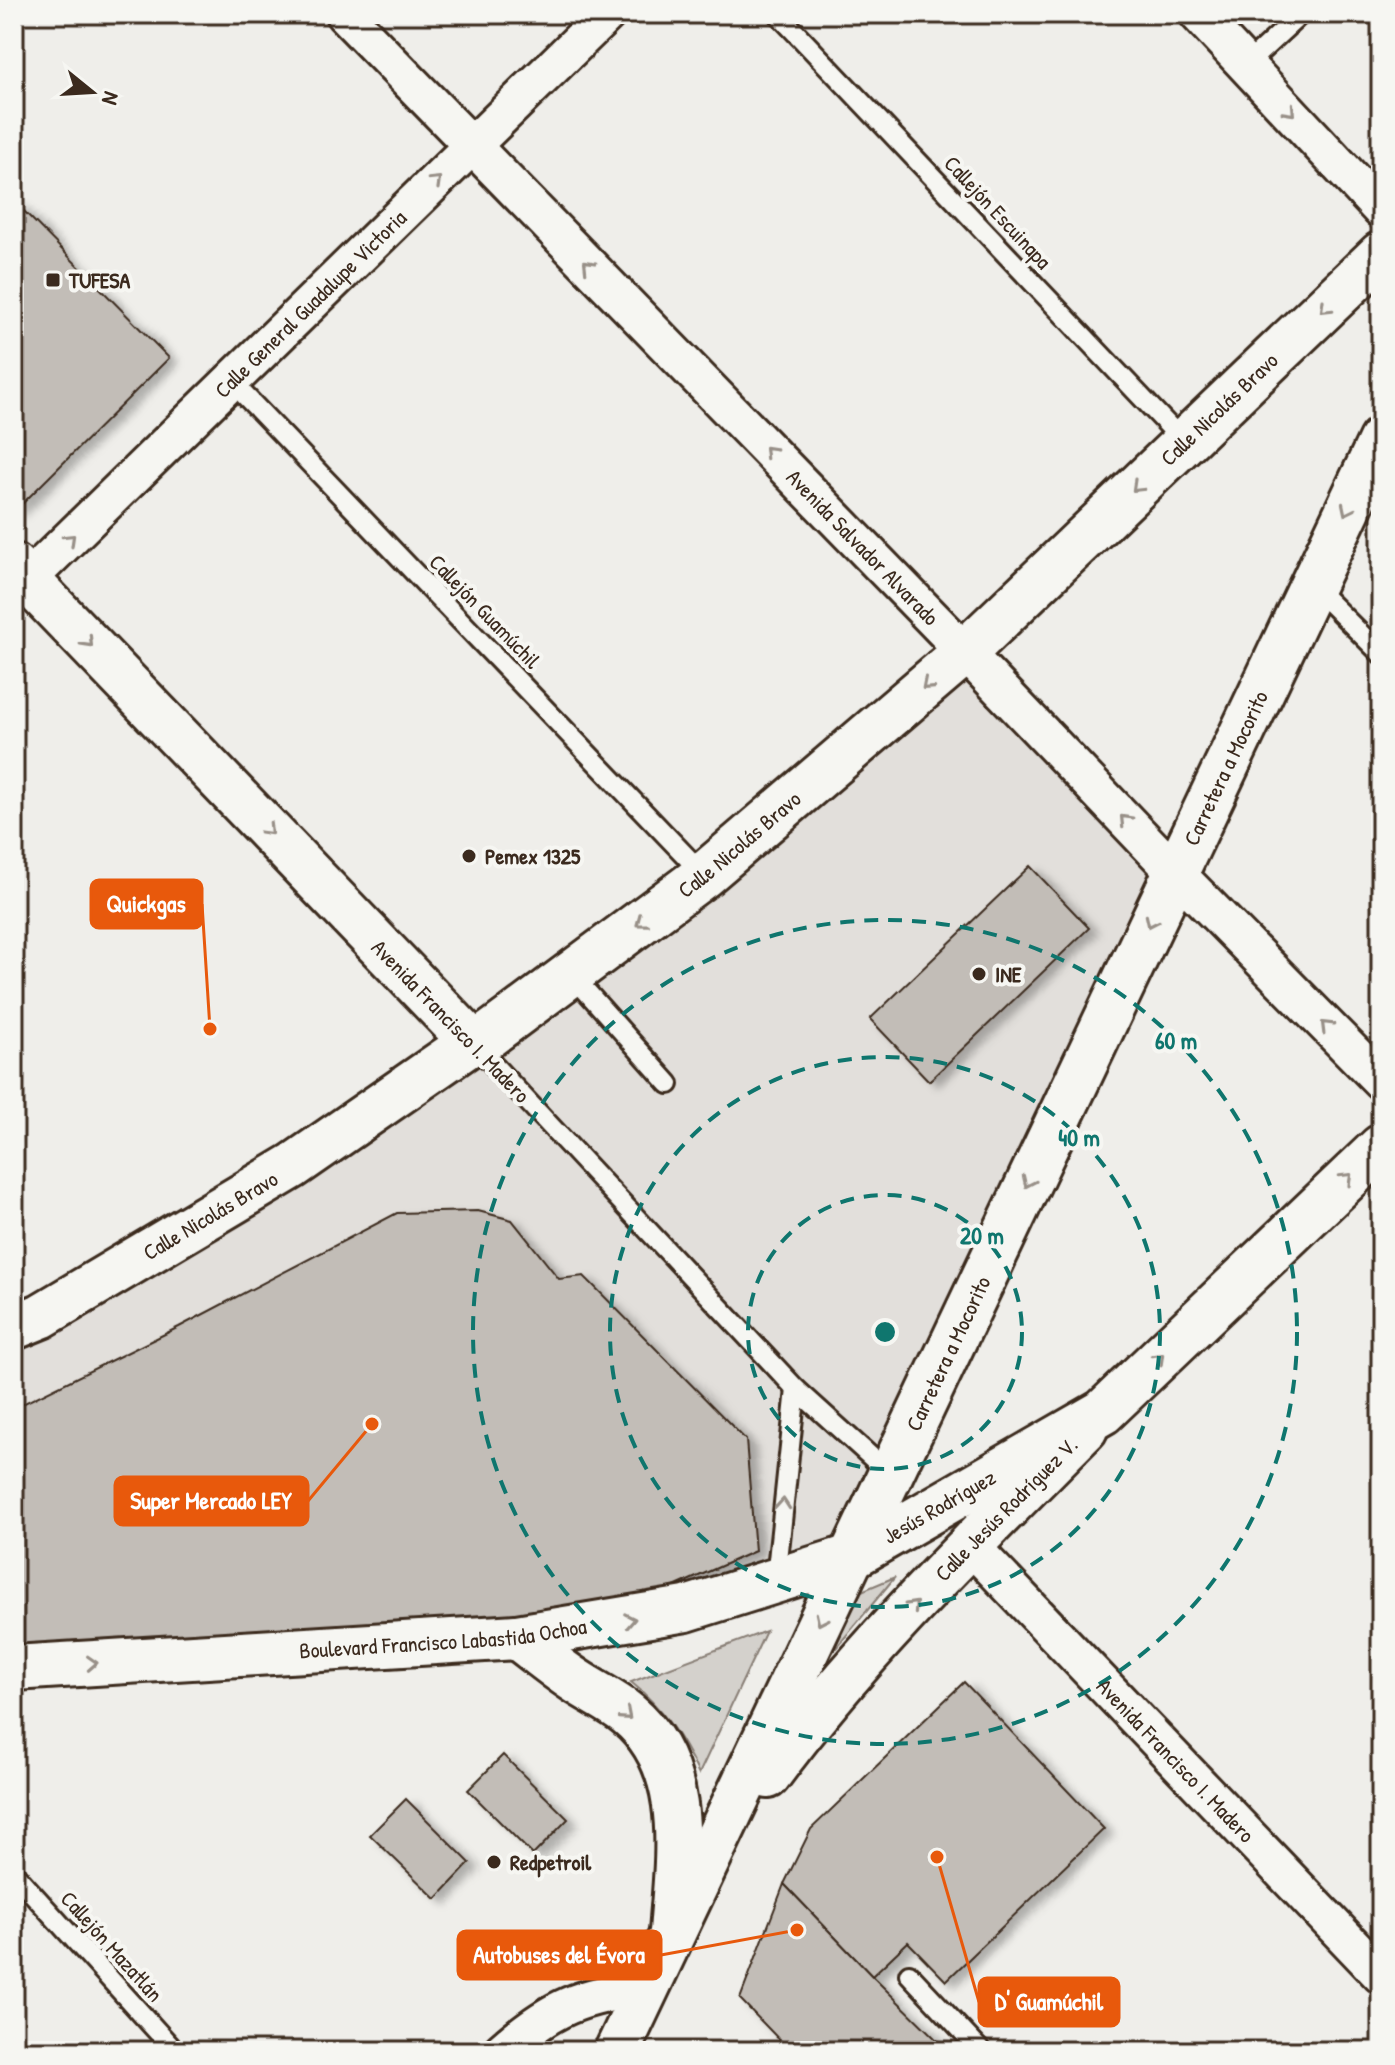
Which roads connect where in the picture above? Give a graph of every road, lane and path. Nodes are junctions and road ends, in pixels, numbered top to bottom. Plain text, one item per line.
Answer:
1 (344, 14) edge
2 (607, 14) edge
3 (778, 14) edge
4 (1198, 14) edge
5 (1301, 14) edge
6 (1247, 64) junction
7 (472, 146) junction
8 (1381, 210) edge
9 (1381, 254) edge
10 (231, 381) junction
11 (1381, 440) edge
12 (1184, 442) junction
13 (19, 580) edge
14 (1311, 584) junction
15 (965, 652) junction
16 (1381, 654) edge
17 (1175, 872) junction
18 (704, 875) junction
19 (571, 974) junction
20 (472, 1042) junction
21 (1381, 1081) edge
22 (669, 1084) dead end
23 (1381, 1147) edge
24 (14, 1327) edge
25 (796, 1389) junction
26 (1103, 1412) junction
27 (890, 1474) junction
28 (970, 1545) junction
29 (855, 1554) junction
30 (775, 1582) junction
31 (517, 1637) junction
32 (14, 1668) edge
33 (14, 1873) edge
34 (677, 1923) junction
35 (909, 1974) dead end
36 (1381, 1975) edge
37 (647, 1987) junction
38 (175, 2051) edge
39 (502, 2051) edge
40 (617, 2051) edge
41 (981, 2051) edge

1 - 7 street, Avenida Salvador Alvarado
2 - 7 street, Calle General Guadalupe Victoria
3 - 12 lane, Callejón Escuinapa
4 - 6 street
5 - 6 lane
6 -> 8 street
10 -> 7 street, Calle General Guadalupe Victoria
15 -> 7 street, Avenida Salvador Alvarado
9 -> 12 main road, Calle Nicolás Bravo
13 -> 10 street, Calle General Guadalupe Victoria
10 - 18 lane, Callejón Guamúchil
11 -> 14 main road, Carretera a Mocorito
12 -> 15 main road, Calle Nicolás Bravo
13 -> 20 main road, Avenida Francisco I. Madero
14 - 16 lane
14 - 17 main road, Carretera a Mocorito
17 -> 15 street, Avenida Salvador Alvarado
15 -> 18 main road, Calle Nicolás Bravo
21 -> 17 street, Avenida Salvador Alvarado
17 -> 27 main road, Carretera a Mocorito
18 -> 19 main road, Calle Nicolás Bravo
19 - 20 main road, Calle Nicolás Bravo
19 - 22 lane
20 - 24 main road, Calle Nicolás Bravo
20 - 25 lane, Avenida Francisco I. Madero
26 -> 23 main road, Calle Jesús Rodríguez V.
25 - 27 lane, Avenida Francisco I. Madero
30 -> 25 lane
26 - 28 main road, Calle Jesús Rodríguez V.
26 - 29 main road, Jesús Rodríguez
27 - 29 main road, Carretera a Mocorito
34 -> 28 main road, Calle Jesús Rodríguez V.
28 - 36 street, Avenida Francisco I. Madero
29 - 30 main road, Boulevard Francisco Labastida Ochoa
29 -> 34 main road, Carretera a Mocorito
31 -> 30 main road, Boulevard Francisco Labastida Ochoa
32 -> 31 main road, Boulevard Francisco Labastida Ochoa
31 -> 34 main road
33 - 38 lane, Callejón Mazatlán
34 - 37 main road, Carretera a Mocorito
35 - 41 lane
37 - 39 street
37 - 40 main road, Carretera a Mocorito

